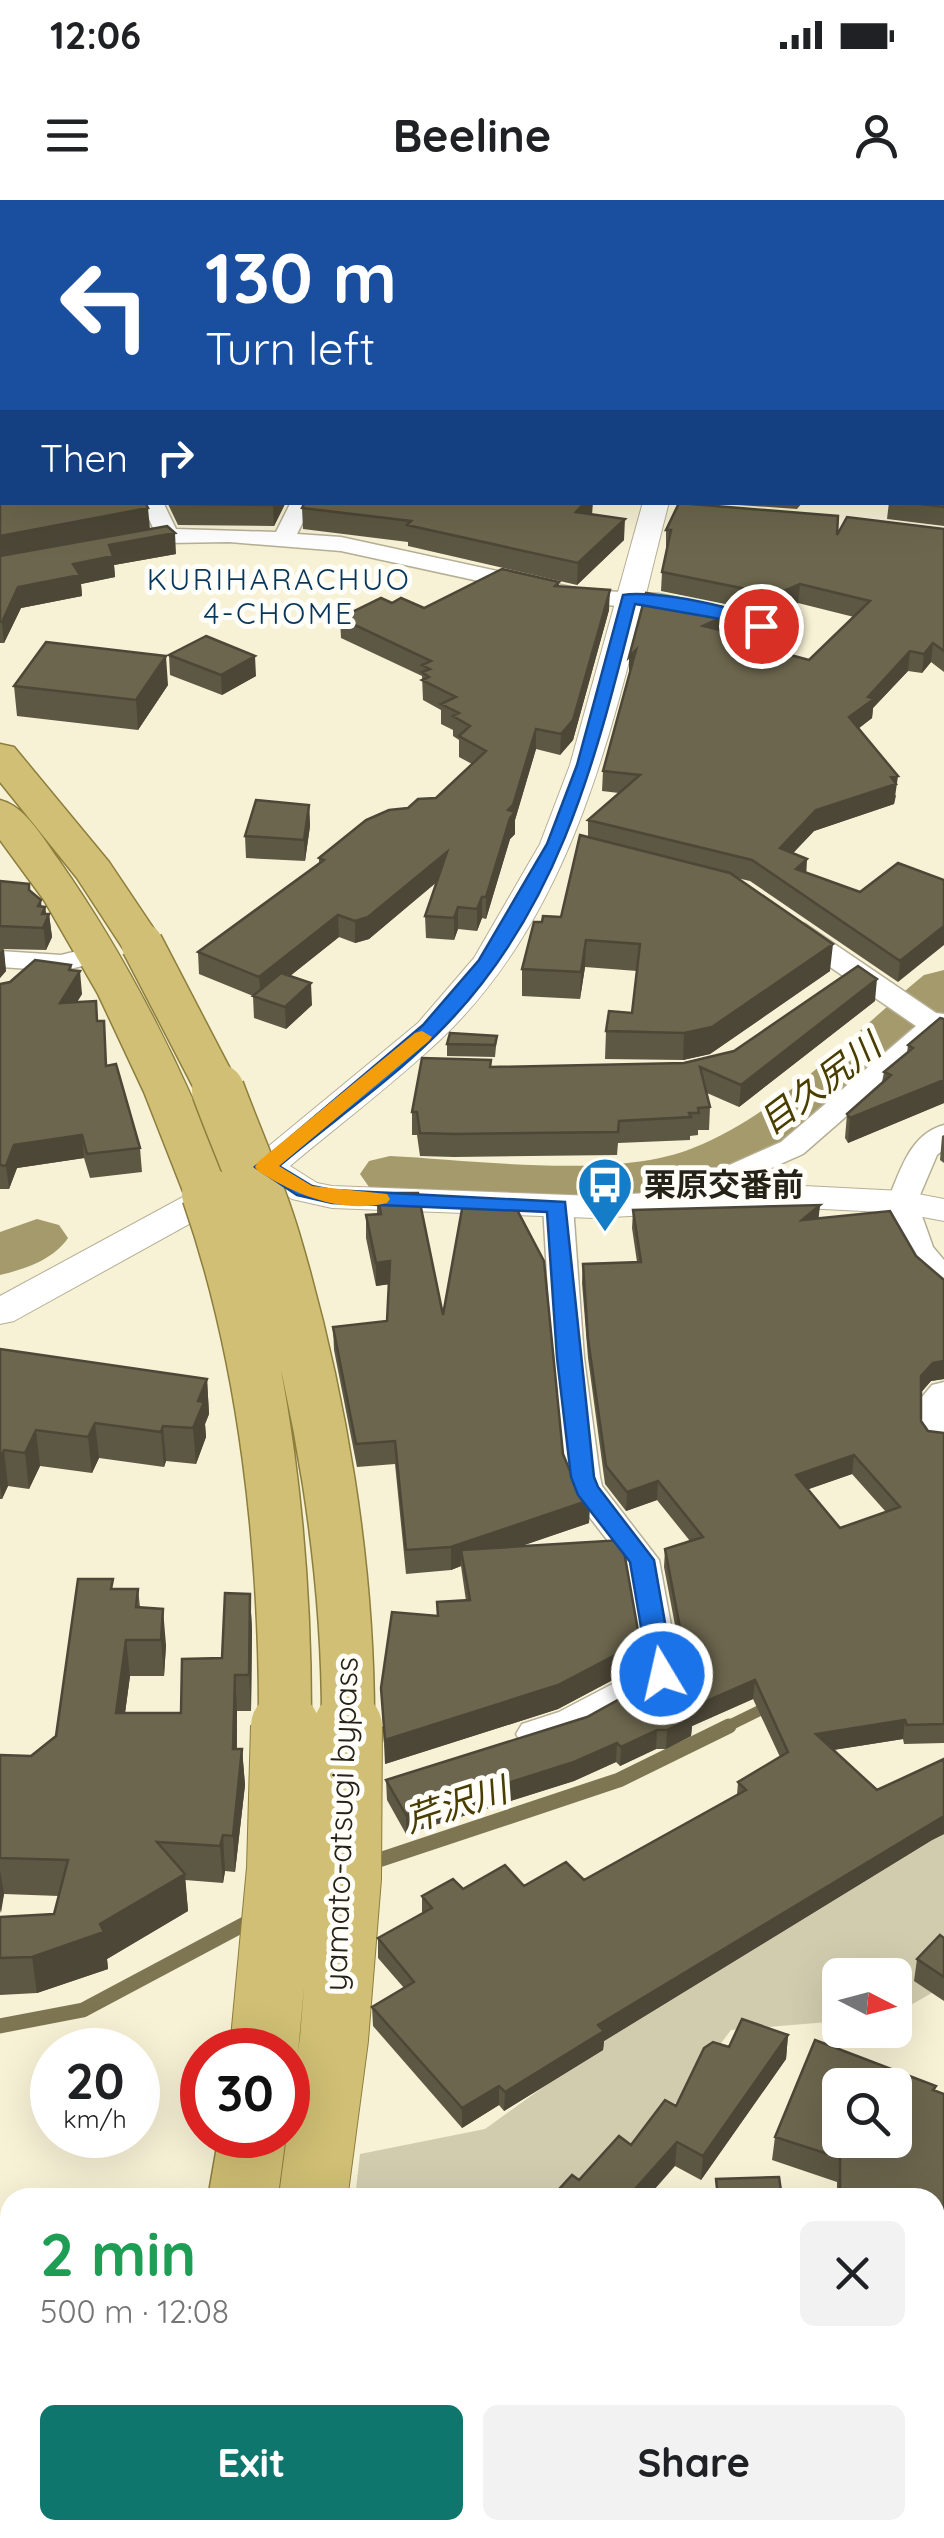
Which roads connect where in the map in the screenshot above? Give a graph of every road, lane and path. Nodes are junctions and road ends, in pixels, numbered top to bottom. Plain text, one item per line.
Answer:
1 (153, 505) edge
2 (300, 505) edge
3 (661, 509) edge
4 (168, 536) junction
5 (284, 537) junction
6 (110, 548) edge
7 (629, 599) junction
8 (761, 626) dead end
9 (0, 756) edge
10 (0, 812) edge
11 (768, 910) edge
12 (115, 954) junction
13 (0, 959) edge
14 (39, 962) junction
15 (855, 971) junction
16 (13, 985) edge
17 (825, 992) edge
18 (938, 1024) edge
19 (944, 1134) edge
20 (266, 1167) junction
21 (707, 1198) junction
22 (902, 1202) junction
23 (558, 1206) junction
24 (944, 1210) edge
25 (944, 1280) edge
26 (0, 1312) edge
27 (944, 1393) edge
28 (944, 1438) edge
29 (498, 1746) edge
30 (266, 2028) edge
31 (249, 2158) edge
32 (245, 2188) edge
33 (314, 2188) edge

1 - 4 street
2 - 5 street
3 - 7 street
4 - 5 street
4 - 6 street
5 - 7 street
7 - 8 street
7 - 20 street
9 - 12 highway
10 - 12 highway
11 - 15 street
12 - 14 street
12 - 30 highway, yamato-atsugi bypass, bridge
12 - 33 highway, yamato-atsugi bypass, bridge
13 - 14 street
14 - 16 street
15 - 17 street
15 - 18 street
18 - 21 street
19 - 22 street
20 - 23 street
20 - 26 street
21 - 22 street
21 - 23 street
22 - 24 street
22 - 25 street
23 - 29 street
27 - 28 street
31 - 32 highway

